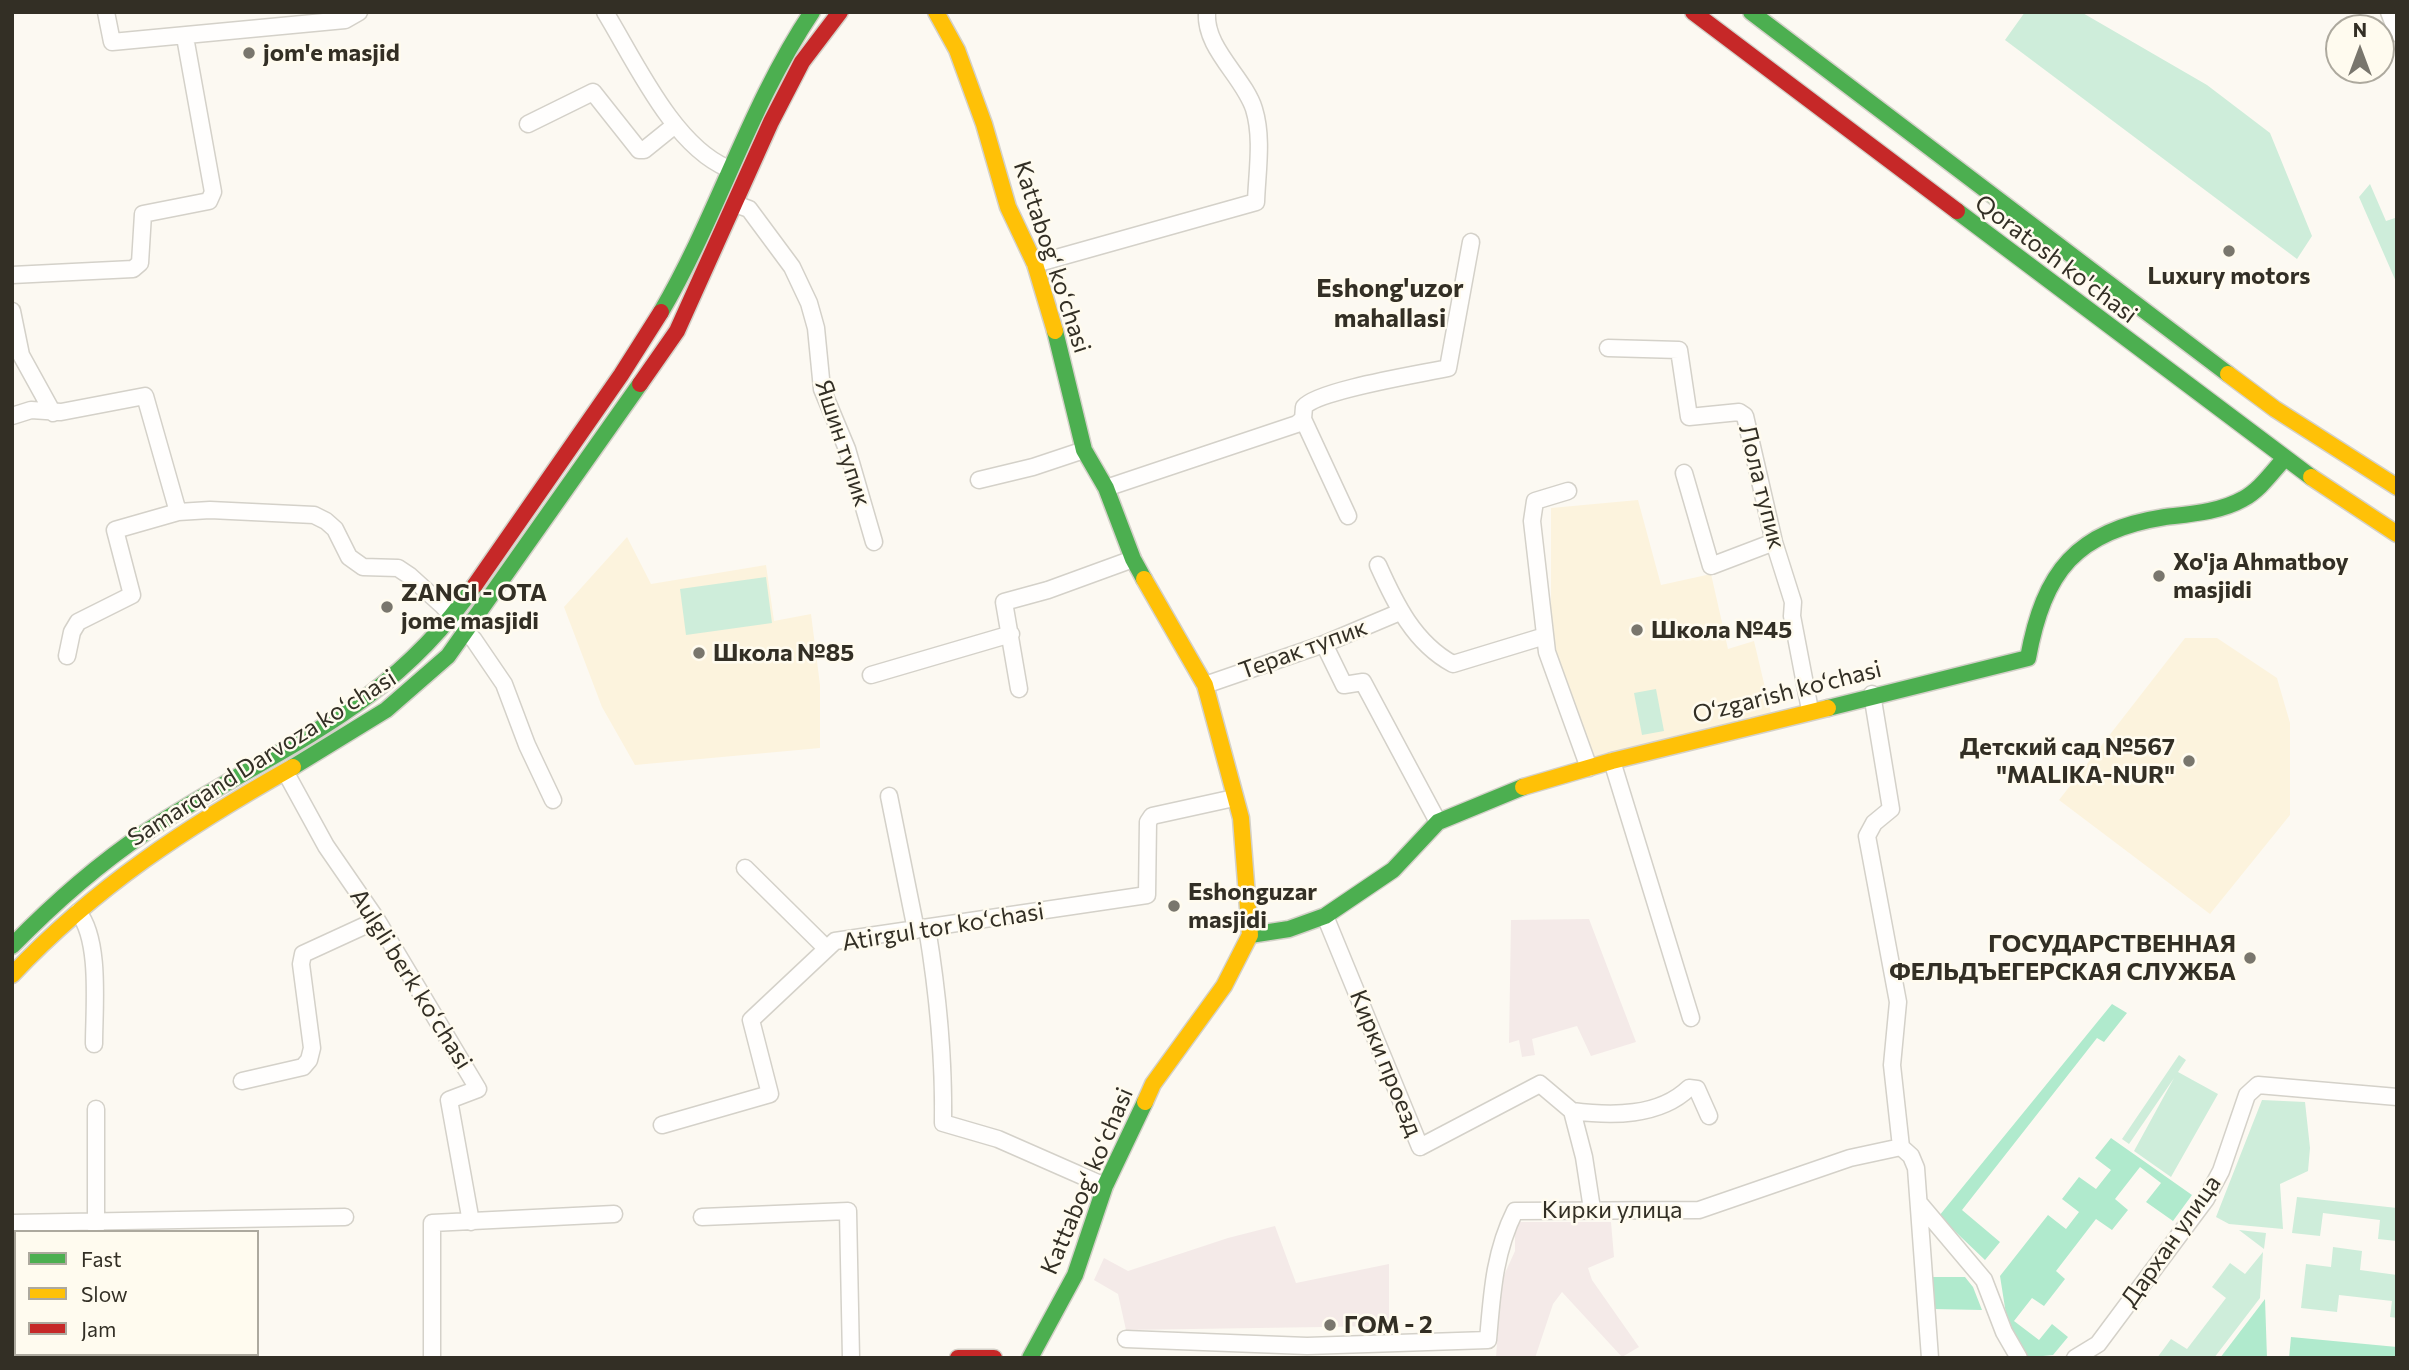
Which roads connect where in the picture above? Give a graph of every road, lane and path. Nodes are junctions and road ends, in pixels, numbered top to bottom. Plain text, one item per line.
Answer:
1 (106, 12) edge
2 (359, 12) edge
3 (605, 12) edge
4 (812, 12) edge
5 (840, 12) edge
6 (936, 12) edge
7 (1207, 12) edge
8 (1693, 12) edge
9 (1751, 12) edge
10 (2389, 12) edge
11 (2397, 33) edge
12 (185, 37) junction
13 (528, 124) dead end
14 (675, 125) junction
15 (727, 168) junction
16 (734, 204) junction
17 (1471, 243) dead end
18 (1035, 264) junction
19 (12, 275) edge
20 (12, 312) edge
21 (1608, 348) dead end
22 (619, 378) junction
23 (637, 391) junction
24 (53, 413) junction
25 (12, 416) edge
26 (1303, 419) junction
27 (2293, 443) junction
28 (1084, 450) junction
29 (1684, 473) dead end
30 (979, 480) dead end
31 (2397, 487) edge
32 (1106, 488) junction
33 (1569, 491) dead end
34 (177, 512) junction
35 (1348, 516) dead end
36 (2397, 534) edge
37 (874, 542) dead end
38 (1773, 542) junction
39 (1133, 559) junction
40 (1378, 565) dead end
41 (1400, 612) junction
42 (452, 617) junction
43 (466, 632) junction
44 (1012, 634) junction
45 (1545, 636) junction
46 (1324, 644) junction
47 (67, 656) dead end
48 (871, 675) dead end
49 (1205, 685) junction
50 (1019, 688) dead end
51 (1872, 694) junction
52 (1810, 710) junction
53 (1612, 761) junction
54 (1589, 768) junction
55 (286, 773) junction
56 (889, 796) dead end
57 (1234, 798) junction
58 (553, 800) dead end
59 (1438, 821) junction
60 (745, 868) dead end
61 (78, 912) junction
62 (1325, 916) junction
63 (377, 920) junction
64 (921, 929) junction
65 (1250, 935) junction
66 (12, 946) edge
67 (826, 948) junction
68 (12, 975) edge
69 (1691, 1018) dead end
70 (94, 1044) dead end
71 (242, 1081) dead end
72 (2397, 1097) edge
73 (96, 1109) dead end
74 (1572, 1111) junction
75 (1709, 1116) dead end
76 (662, 1125) dead end
77 (1900, 1147) junction
78 (1105, 1186) junction
79 (1919, 1203) junction
80 (1592, 1209) junction
81 (614, 1214) dead end
82 (345, 1217) dead end
83 (702, 1217) dead end
84 (471, 1222) junction
85 (12, 1223) edge
86 (96, 1226) edge
87 (1126, 1339) dead end
88 (1306, 1352) edge
89 (432, 1358) edge
90 (851, 1358) edge
91 (958, 1358) edge
92 (994, 1358) edge
93 (1030, 1358) edge
94 (1930, 1358) edge
95 (2019, 1358) edge
96 (2076, 1358) edge

1 - 12 street
2 - 12 street
3 - 14 street
4 - 15 main road, Samarqand Darvoza koʻchasi
5 - 16 main road, Samarqand Darvoza koʻchasi
6 - 18 main road, Kattabogʻ koʻchasi
7 - 18 street
8 - 27 main road, Qoratosh ko'chasi
9 - 27 main road, Qoratosh ko'chasi
10 - 11 street
12 - 19 street
13 - 14 street
14 - 15 street
15 - 22 main road, Samarqand Darvoza koʻchasi
16 - 23 main road, Samarqand Darvoza koʻchasi
16 - 37 street, Яшин тупик
17 - 26 street
18 - 28 main road, Kattabogʻ koʻchasi
20 - 24 street
21 - 38 street, Лола тупик
22 - 23 main road
22 - 42 main road, Samarqand Darvoza koʻchasi
23 - 43 main road, Samarqand Darvoza koʻchasi
24 - 25 street
24 - 34 street
26 - 32 street
26 - 35 street
27 - 31 main road, Qoratosh ko'chasi
27 - 36 main road, Qoratosh ko'chasi
27 - 51 main road, O‘zgarish ko‘chasi
28 - 30 street
28 - 32 main road, Kattabogʻ koʻchasi
29 - 38 street
32 - 39 main road, Kattabogʻ koʻchasi
33 - 45 street
34 - 42 street
34 - 47 street
38 - 52 street, Лола тупик
39 - 44 street
39 - 49 main road, Kattabogʻ koʻchasi
40 - 41 street, Терак тупик
41 - 45 street, Терак тупик
41 - 46 street, Терак тупик
42 - 43 street
42 - 66 main road, Samarqand Darvoza koʻchasi
43 - 55 main road, Samarqand Darvoza koʻchasi
43 - 58 street
44 - 48 street
44 - 50 street
45 - 54 street
46 - 49 street, Терак тупик
46 - 59 street
49 - 57 main road, Kattabogʻ koʻchasi
51 - 52 main road, O‘zgarish ko‘chasi
51 - 77 street
52 - 53 main road, O‘zgarish ko‘chasi
53 - 54 main road, O‘zgarish ko‘chasi
53 - 69 street
54 - 59 main road, O‘zgarish ko‘chasi
55 - 61 main road, Samarqand Darvoza koʻchasi
55 - 63 street, Aulgli berk koʻchasi
56 - 64 street
57 - 64 street, Atirgul tor koʻchasi
57 - 65 main road, Kattabogʻ koʻchasi
59 - 62 main road, O‘zgarish ko‘chasi
60 - 67 street
61 - 68 main road, Samarqand Darvoza koʻchasi
61 - 70 street
62 - 65 main road, O‘zgarish ko‘chasi
62 - 74 street, Кирки проезд
63 - 71 street
63 - 84 street, Aulgli berk koʻchasi
64 - 67 street, Atirgul tor koʻchasi
64 - 78 street
65 - 78 main road, Kattabogʻ koʻchasi
67 - 76 street, Atirgul tor koʻchasi
72 - 96 street, Дархан улица
73 - 86 street
74 - 75 street
74 - 80 street
77 - 79 street
77 - 80 street, Кирки улица
78 - 93 main road, Kattabogʻ koʻchasi
79 - 94 street
79 - 95 street
80 - 88 street, Кирки улица
81 - 84 street
82 - 86 street
83 - 90 street
84 - 89 street
85 - 86 street
87 - 88 street, Кирки улица
91 - 92 main road

